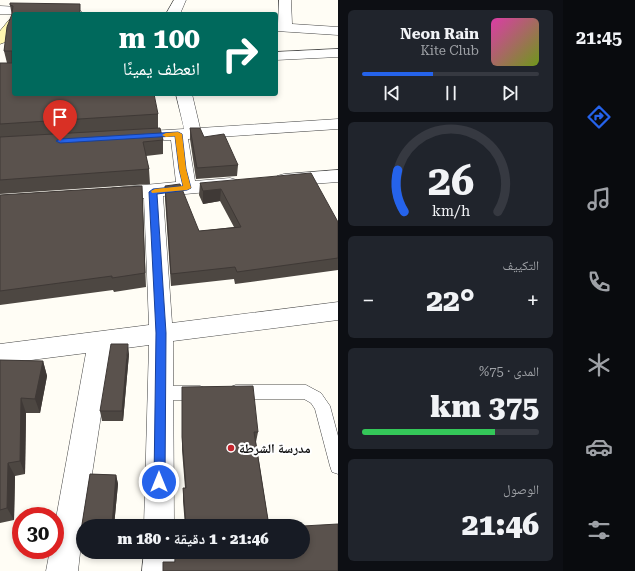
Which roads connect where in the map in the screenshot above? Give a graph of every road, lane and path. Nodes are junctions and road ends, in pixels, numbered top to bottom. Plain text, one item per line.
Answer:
1 (180, 0) edge
2 (286, 0) edge
3 (26, 8) edge
4 (0, 10) edge
5 (59, 12) edge
6 (174, 12) edge
7 (12, 25) edge
8 (280, 27) edge
9 (312, 29) junction
10 (338, 31) edge
11 (0, 40) edge
12 (338, 53) edge
13 (322, 54) junction
14 (278, 56) edge
15 (184, 96) edge
16 (338, 124) edge
17 (186, 134) junction
18 (116, 138) edge
19 (338, 176) edge
20 (187, 188) junction
21 (153, 192) junction
22 (92, 196) edge
23 (338, 311) edge
24 (161, 333) junction
25 (100, 341) junction
26 (0, 354) edge
27 (160, 393) junction
28 (338, 466) edge
29 (159, 519) edge
30 (159, 559) edge
31 (62, 571) edge
32 (158, 571) edge

1 - 6 street
2 - 8 street
3 - 4 street
3 - 5 street
7 - 11 main road
8 - 9 street
9 - 10 street
9 - 13 street
12 - 13 street
13 - 14 street
15 - 17 street
16 - 17 street
17 - 18 street
17 - 20 street
19 - 20 street
20 - 21 street
21 - 22 street
21 - 24 street
23 - 24 street
24 - 25 street
24 - 27 street
25 - 26 street
25 - 31 street
27 - 28 lane
27 - 29 street
30 - 32 street

